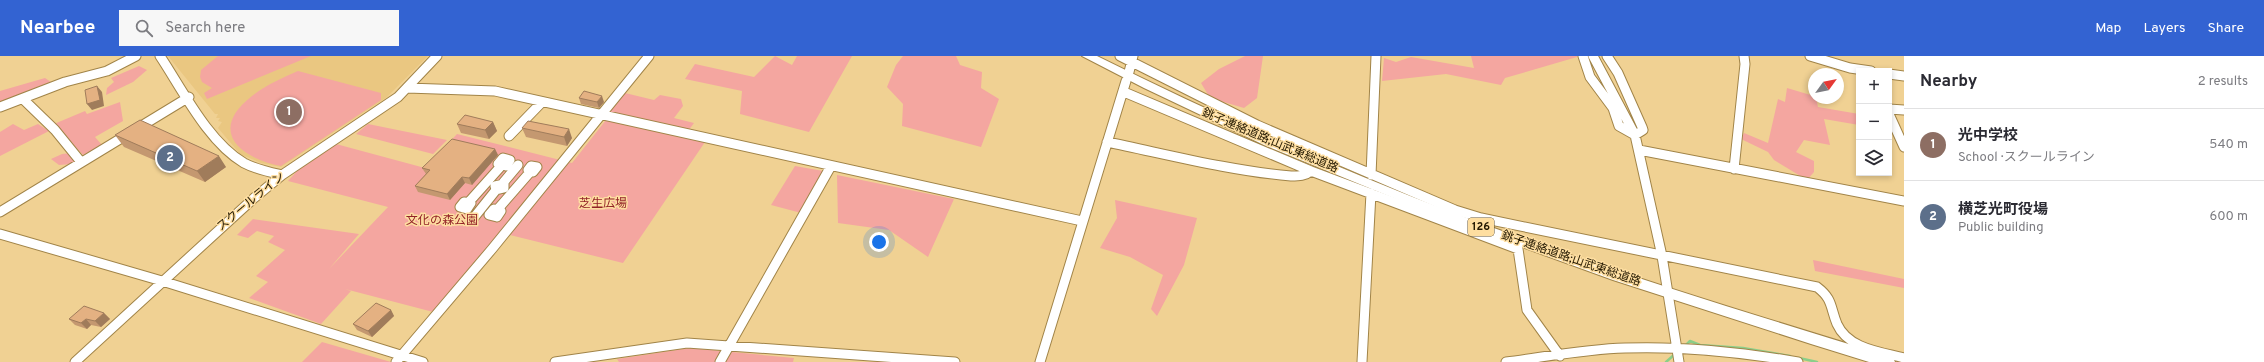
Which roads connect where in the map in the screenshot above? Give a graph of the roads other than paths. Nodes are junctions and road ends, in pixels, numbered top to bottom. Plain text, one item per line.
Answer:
1 (136, 56) edge
2 (160, 56) edge
3 (437, 56) edge
4 (649, 56) edge
5 (1088, 56) edge
6 (1120, 56) edge
7 (1376, 56) edge
8 (1583, 56) edge
9 (1593, 56) edge
10 (1607, 56) edge
11 (1744, 56) edge
12 (1810, 56) edge
13 (1132, 59) edge
14 (1856, 69) edge
15 (1129, 72) dead end
16 (1892, 74) edge
17 (1904, 76) edge
18 (1126, 81) dead end
19 (407, 88) junction
20 (1124, 92) junction
21 (189, 97) junction
22 (23, 99) junction
23 (542, 102) junction
24 (0, 107) edge
25 (1892, 108) edge
26 (1904, 110) edge
27 (600, 116) junction
28 (1892, 121) edge
29 (1635, 135) junction
30 (510, 136) dead end
31 (1107, 142) junction
32 (1904, 147) edge
33 (1639, 150) junction
34 (81, 162) junction
35 (518, 165) junction
36 (831, 166) junction
37 (1734, 169) junction
38 (1311, 171) junction
39 (282, 175) junction
40 (1371, 175) junction
41 (484, 183) junction
42 (500, 187) junction
43 (516, 191) junction
44 (1371, 193) junction
45 (1904, 201) edge
46 (481, 209) junction
47 (0, 212) edge
48 (472, 220) dead end
49 (1082, 221) junction
50 (0, 234) edge
51 (1662, 256) junction
52 (162, 281) junction
53 (1669, 293) junction
54 (730, 345) junction
55 (1679, 349) junction
56 (1560, 356) junction
57 (399, 358) edge
58 (1904, 358) edge
59 (75, 362) edge
60 (422, 362) edge
61 (555, 362) edge
62 (720, 362) edge
63 (955, 362) edge
64 (1040, 362) edge
65 (1362, 362) edge
66 (1506, 362) edge
67 (1680, 362) edge
68 (1798, 362) edge
69 (1888, 362) edge

1 - 22 street
2 - 21 street
3 - 19 street, スクールライン
4 - 27 street
5 - 53 highway, 銚子連絡道路;山武東総道路 / 126
6 - 13 street
7 - 40 street
8 - 29 street
9 - 29 street
10 - 29 street
11 - 37 street
12 - 14 street
13 - 15 street
13 - 40 street
16 - 17 street
18 - 20 street
19 - 23 street
19 - 39 street, スクールライン
20 - 31 street
20 - 38 street
21 - 34 street
21 - 39 street
22 - 24 street
22 - 34 street
23 - 27 street
23 - 30 street
25 - 26 street
27 - 36 street
27 - 57 street
28 - 32 street
29 - 33 street
31 - 38 street
31 - 49 street
33 - 37 street
33 - 51 street
34 - 47 street
35 - 41 street
35 - 42 street
35 - 43 street
36 - 49 street
36 - 54 street
37 - 45 street
38 - 44 street
39 - 52 street, スクールライン
40 - 51 street
41 - 42 street
41 - 46 street
42 - 43 street
42 - 46 street
43 - 46 street
44 - 56 street
44 - 65 street
46 - 48 street
49 - 64 street
50 - 52 street
51 - 53 street
51 - 58 street
52 - 57 street
52 - 59 street, スクールライン
53 - 55 street
53 - 69 highway, 銚子連絡道路;山武東総道路 / 126
54 - 61 street
54 - 62 street
54 - 63 street
55 - 56 street
55 - 67 street
55 - 68 street
56 - 66 street
57 - 60 street

